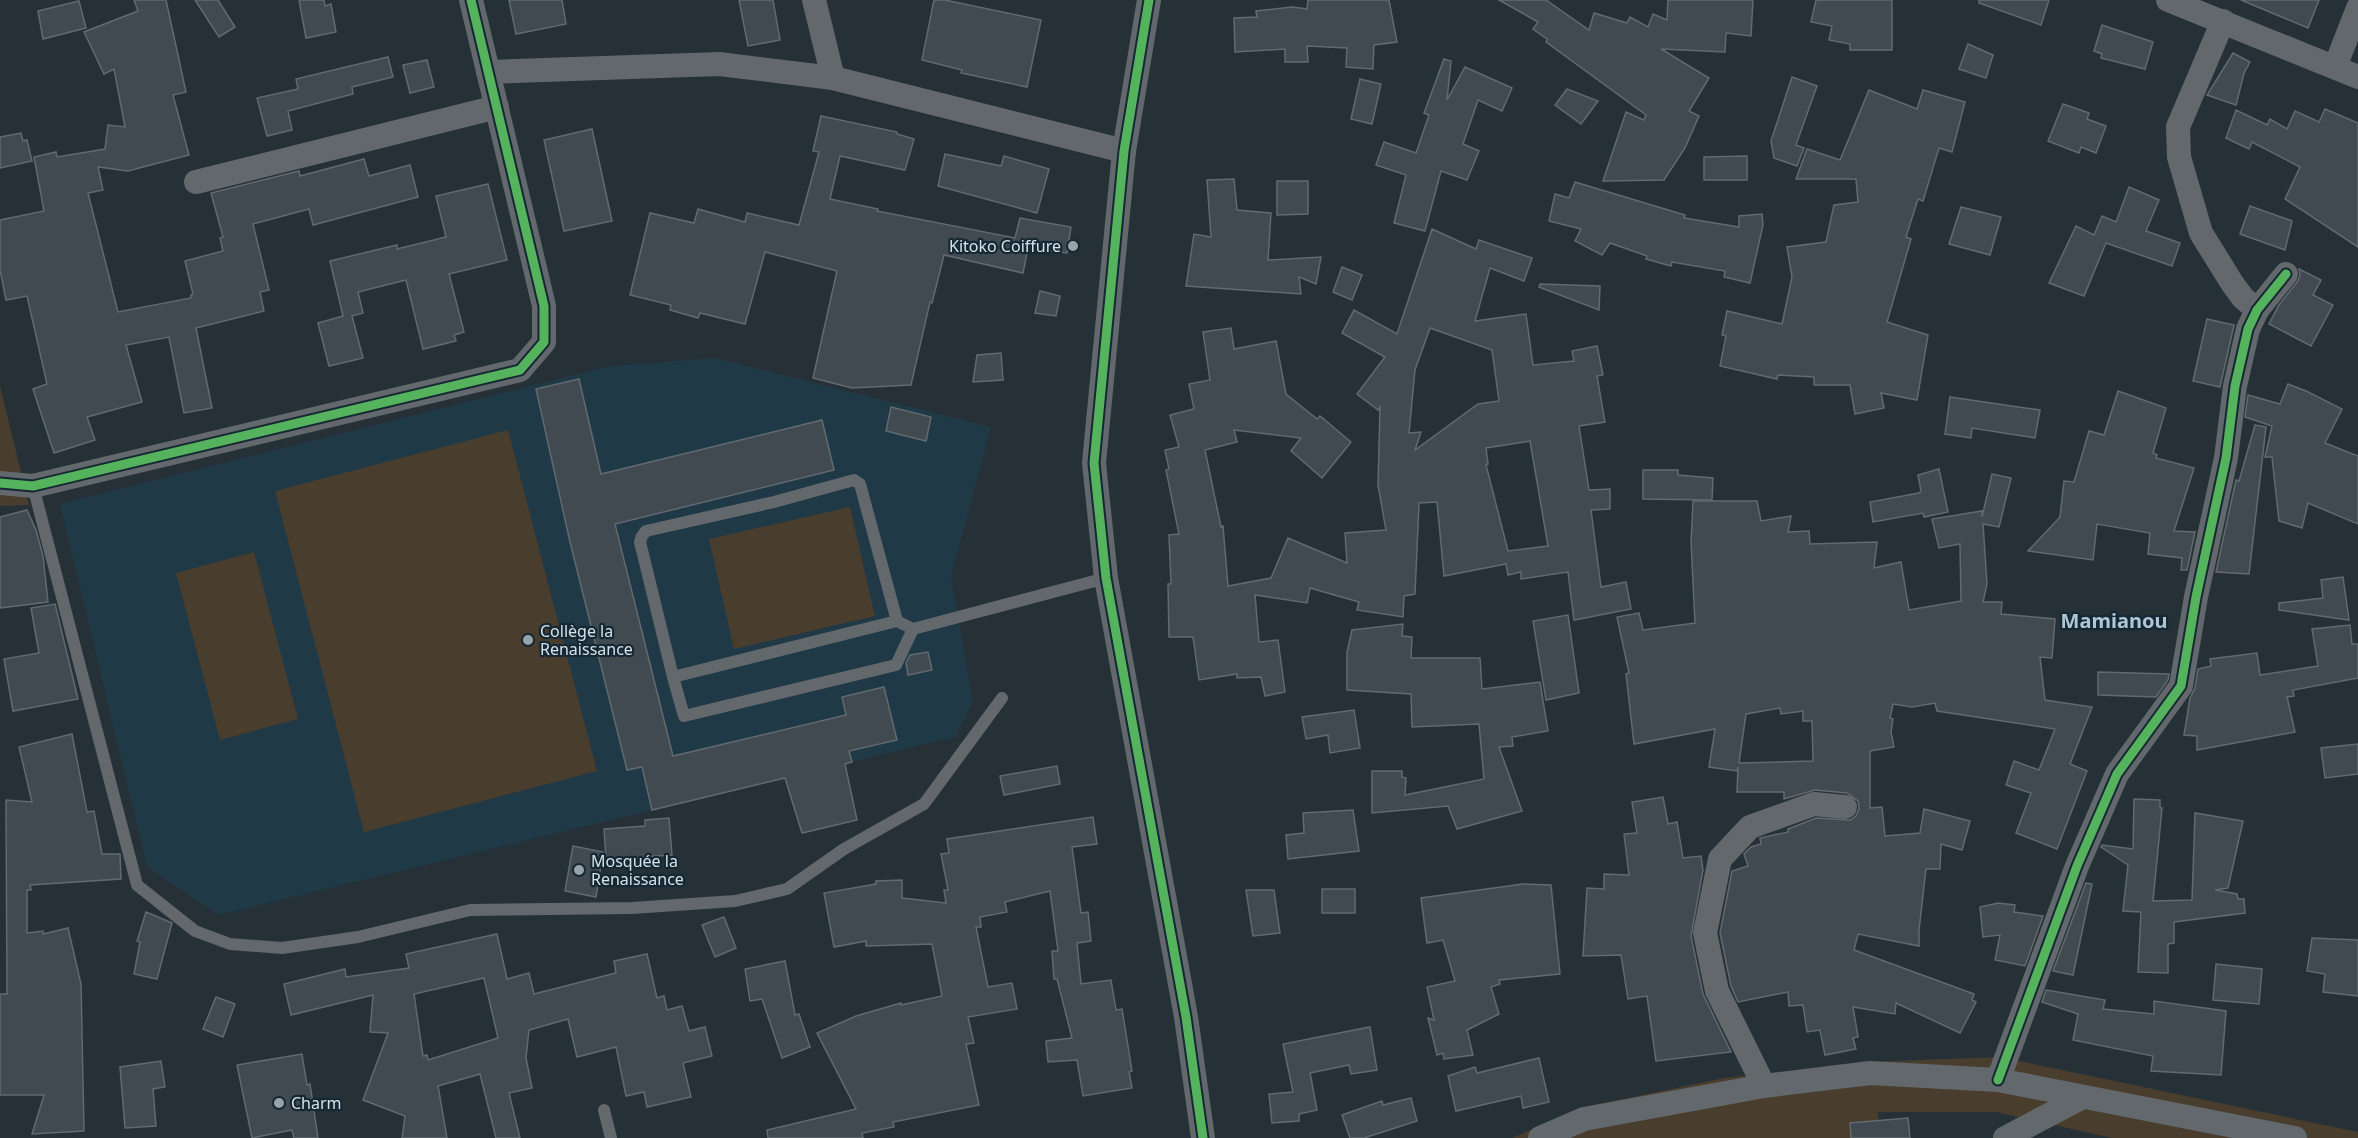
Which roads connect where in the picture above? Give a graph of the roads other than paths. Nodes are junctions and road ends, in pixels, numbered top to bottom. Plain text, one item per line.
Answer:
1 (471, 0) edge
2 (814, 0) edge
3 (1149, 0) edge
4 (2168, 0) edge
5 (2358, 8) edge
6 (2223, 21) junction
7 (2334, 67) junction
8 (488, 72) junction
9 (2358, 77) edge
10 (833, 78) junction
11 (497, 107) junction
12 (1124, 151) junction
13 (196, 182) dead end
14 (2286, 274) dead end
15 (2258, 310) junction
16 (0, 483) edge
17 (33, 486) junction
18 (1106, 578) junction
19 (897, 621) junction
20 (913, 629) junction
21 (672, 677) junction
22 (1002, 698) dead end
23 (1845, 807) dead end
24 (1998, 1080) junction
25 (1764, 1086) junction
26 (2083, 1097) junction
27 (604, 1110) dead end
28 (611, 1138) edge
29 (1203, 1138) edge
30 (1540, 1138) edge
31 (2005, 1138) edge
32 (2295, 1138) edge

1 - 8 street
2 - 10 street
3 - 12 street
4 - 6 street
5 - 7 street
6 - 7 street
6 - 15 street
7 - 9 street
8 - 10 street
8 - 11 street
10 - 12 street
11 - 13 street
11 - 17 street
12 - 18 street
14 - 15 street
15 - 24 street
16 - 17 street
17 - 22 lane
18 - 20 lane
18 - 29 street
19 - 20 lane
19 - 21 lane
19 - 21 lane
20 - 21 lane
23 - 25 street
24 - 25 street
24 - 26 street
25 - 30 street
26 - 31 street
26 - 32 street
27 - 28 lane

